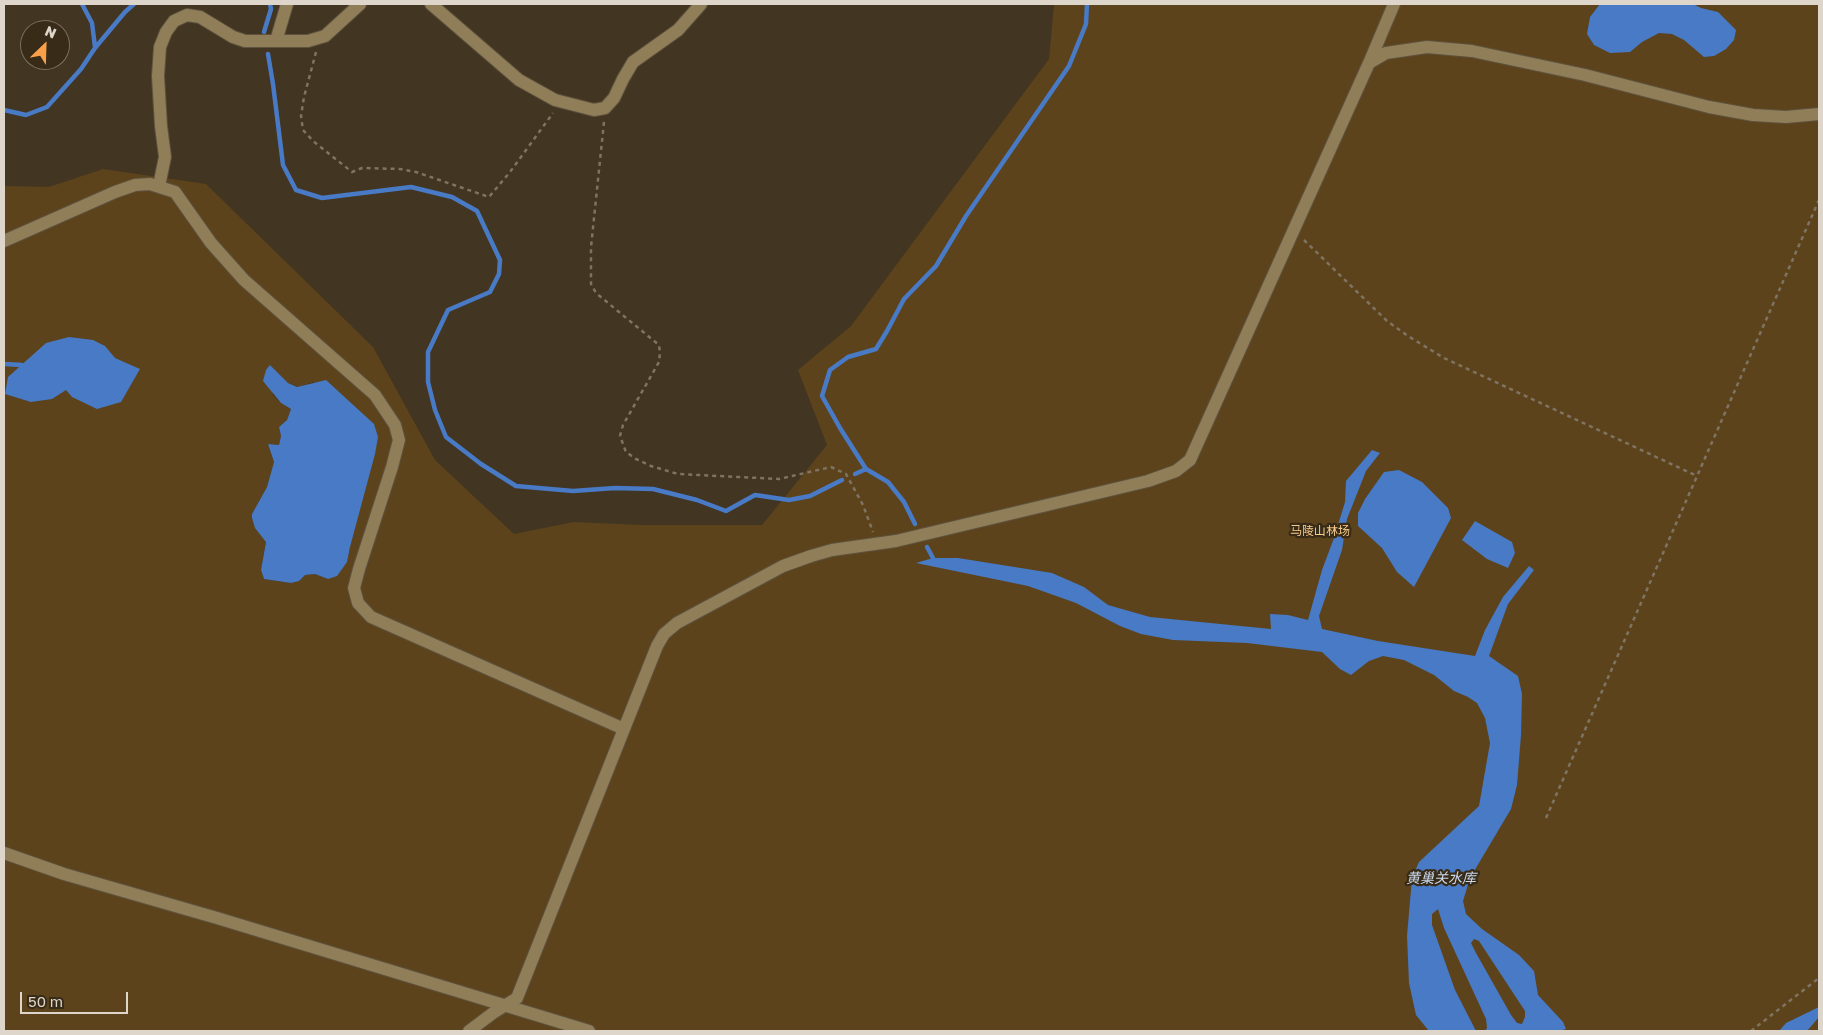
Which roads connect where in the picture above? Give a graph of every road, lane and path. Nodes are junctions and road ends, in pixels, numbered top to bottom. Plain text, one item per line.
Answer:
1 (287, 4) edge
2 (360, 4) edge
3 (431, 4) edge
4 (701, 4) edge
5 (1394, 4) edge
6 (318, 38) junction
7 (276, 41) junction
8 (1369, 63) junction
9 (561, 102) junction
10 (606, 108) junction
11 (1819, 114) edge
12 (159, 186) junction
13 (1819, 200) edge
14 (1294, 230) junction
15 (4, 241) edge
16 (1697, 476) junction
17 (878, 544) junction
18 (624, 729) junction
19 (1546, 818) dead end
20 (4, 853) edge
21 (1819, 978) edge
22 (506, 1006) junction
23 (469, 1031) edge
24 (589, 1031) edge
25 (1751, 1031) edge

1 - 7 street
2 - 6 street
3 - 9 street
4 - 10 street
5 - 8 street
6 - 7 street
6 - 9 path
7 - 12 street
8 - 11 street
8 - 14 street
9 - 10 street
10 - 17 path
12 - 15 street
12 - 18 street
13 - 16 path
14 - 16 path
14 - 17 street
16 - 19 path
17 - 18 street
18 - 22 street
20 - 22 street
21 - 25 path
22 - 23 street
22 - 24 street

